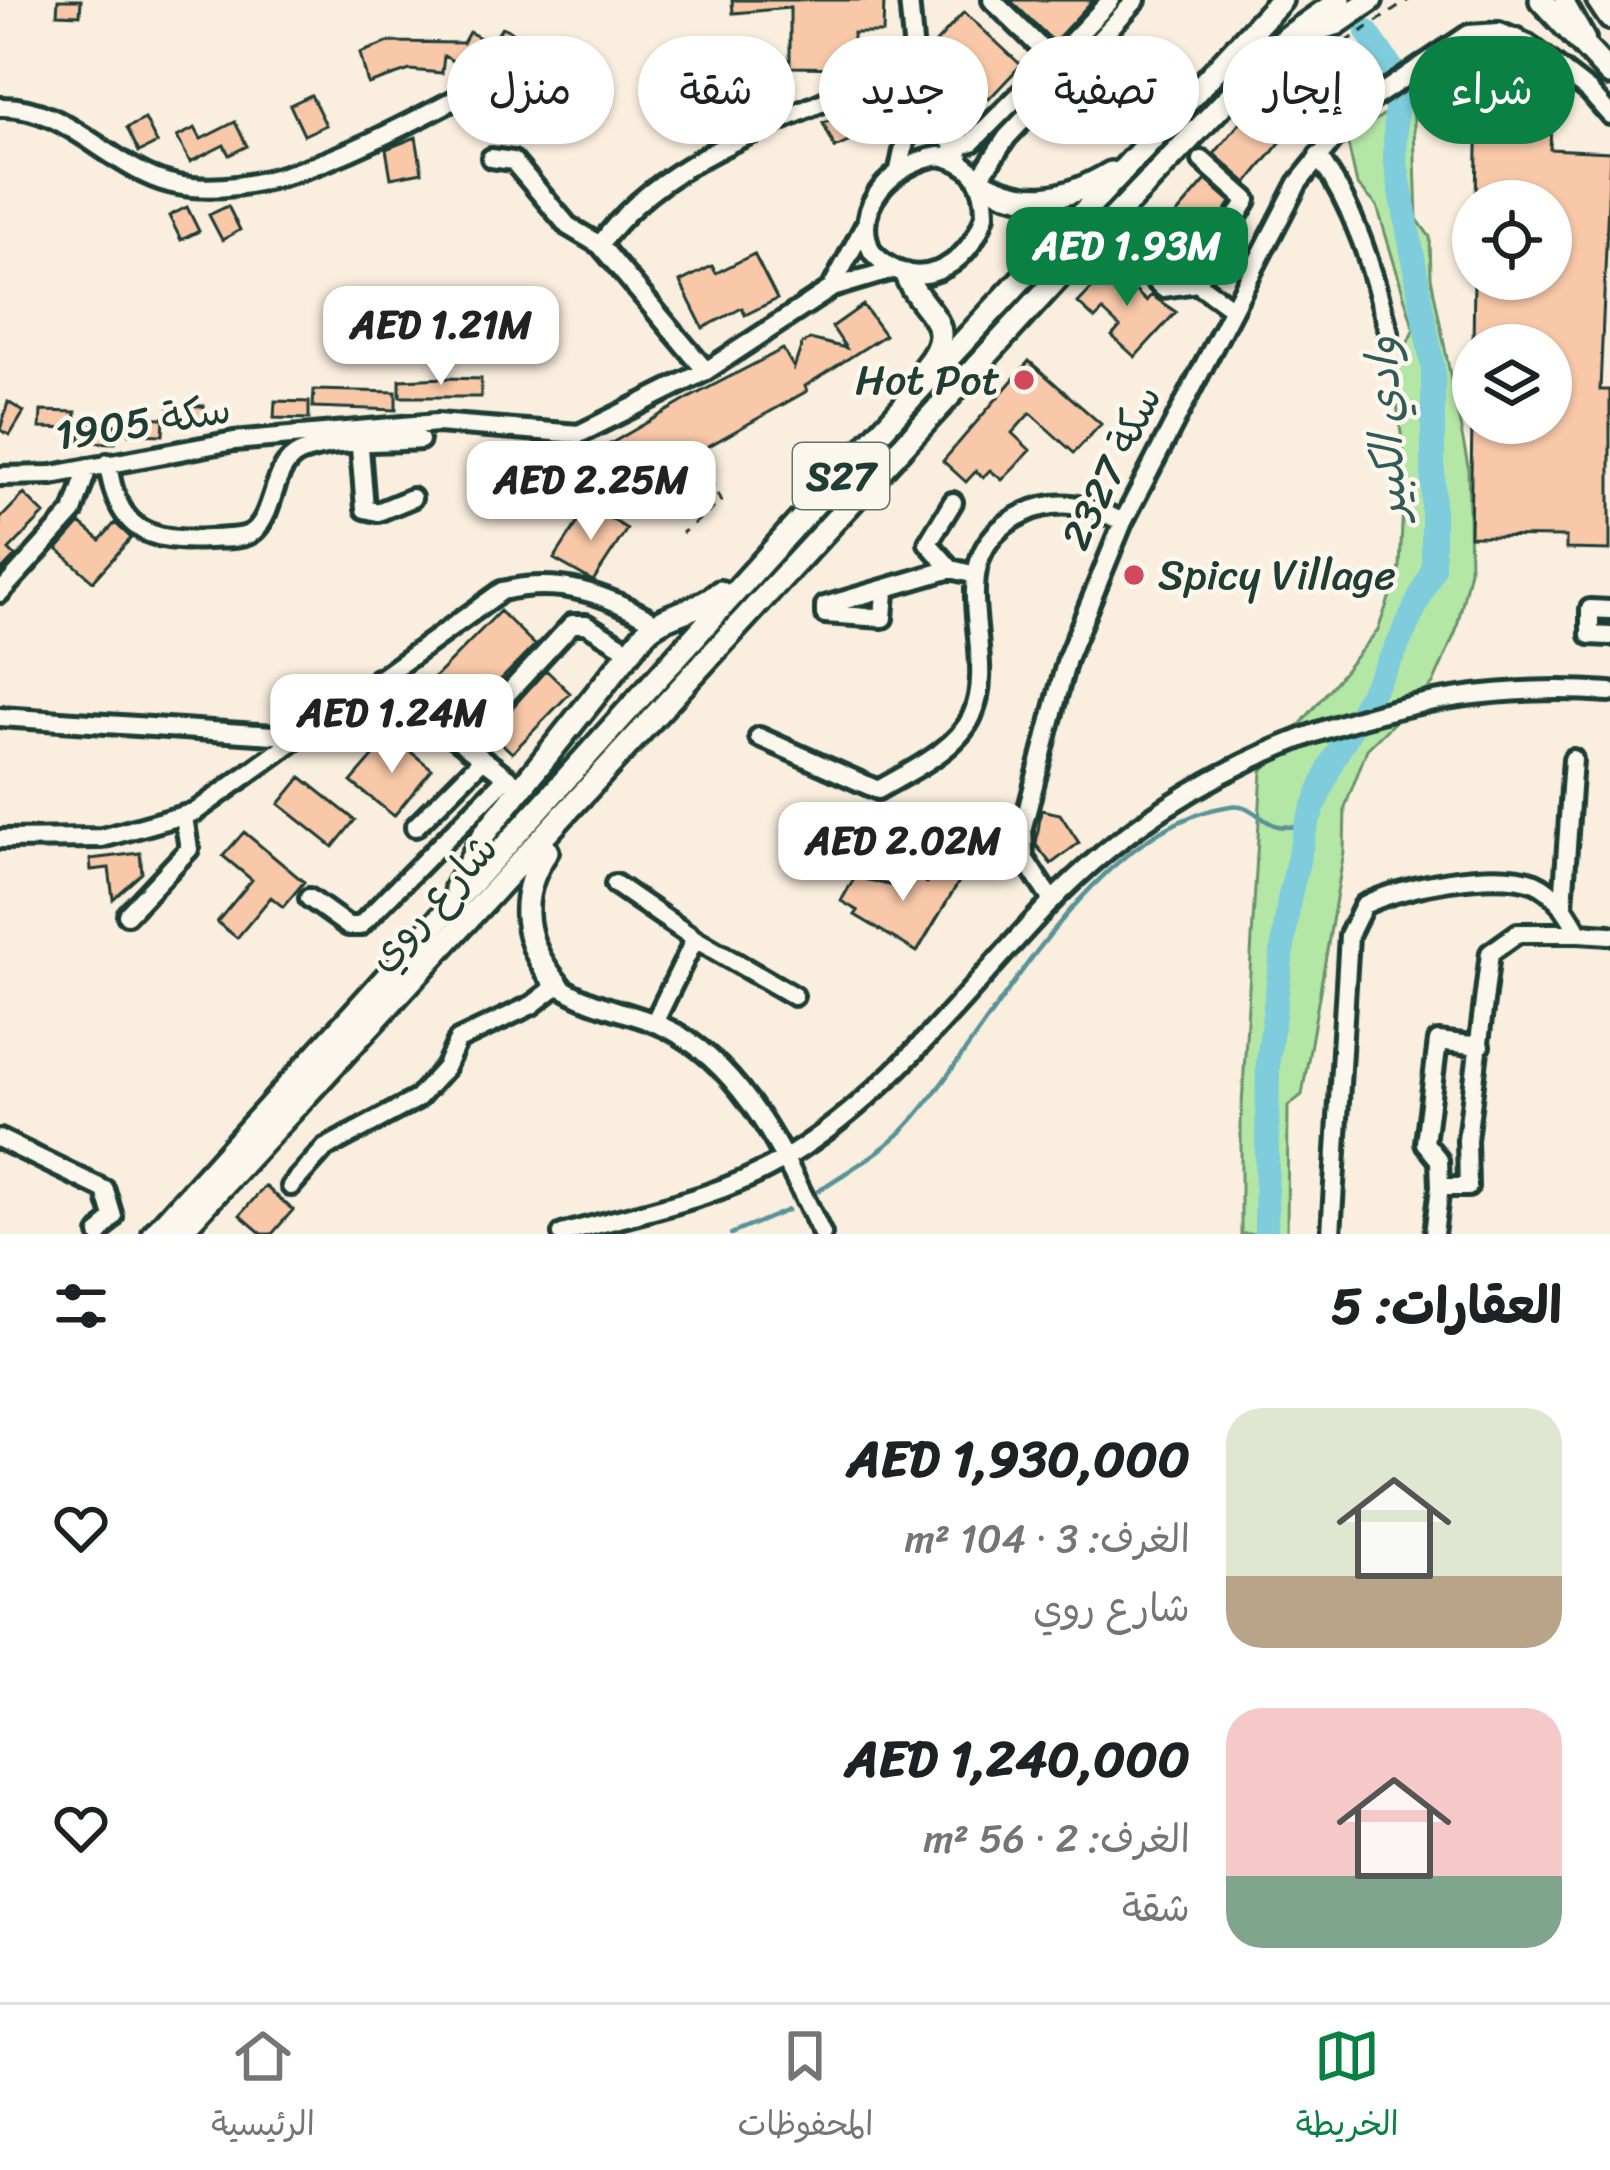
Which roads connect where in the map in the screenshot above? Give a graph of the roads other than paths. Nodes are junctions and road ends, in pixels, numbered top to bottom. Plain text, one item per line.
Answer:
1 (909, 0) edge
2 (992, 0) edge
3 (1111, 0) edge
4 (1136, 0) edge
5 (1281, 0) edge
6 (1340, 0) edge
7 (1371, 0) edge
8 (1541, 0) edge
9 (1553, 0) edge
10 (1564, 0) edge
11 (1598, 0) edge
12 (1610, 18) edge
13 (912, 36) edge
14 (1028, 36) edge
15 (1082, 36) edge
16 (1093, 36) edge
17 (1289, 36) edge
18 (1293, 36) edge
19 (1466, 36) edge
20 (1510, 36) edge
21 (1586, 39) junction
22 (1409, 72) edge
23 (1610, 73) edge
24 (1575, 81) edge
25 (1199, 88) edge
26 (447, 102) edge
27 (819, 104) edge
28 (1223, 104) edge
29 (0, 107) edge
30 (1012, 107) edge
31 (1610, 116) edge
32 (1012, 130) edge
33 (905, 144) edge
34 (952, 144) edge
35 (1147, 144) edge
36 (1147, 144) edge
37 (959, 156) junction
38 (1318, 156) junction
39 (491, 158) dead end
40 (1202, 160) dead end
41 (899, 170) junction
42 (980, 180) junction
43 (866, 220) junction
44 (1102, 230) junction
45 (600, 245) junction
46 (899, 273) junction
47 (1197, 283) junction
48 (832, 287) junction
49 (1230, 307) junction
50 (1389, 333) dead end
51 (706, 370) junction
52 (899, 411) junction
53 (359, 438) junction
54 (420, 440) dead end
55 (109, 463) junction
56 (88, 468) junction
57 (1, 477) edge
58 (412, 498) dead end
59 (953, 502) dead end
60 (1123, 522) junction
61 (794, 529) junction
62 (951, 569) junction
63 (976, 575) junction
64 (0, 592) edge
65 (885, 592) dead end
66 (1610, 610) edge
67 (655, 622) junction
68 (1610, 636) edge
69 (630, 652) junction
70 (378, 679) junction
71 (1610, 692) edge
72 (0, 716) edge
73 (655, 721) junction
74 (306, 737) junction
75 (758, 737) dead end
76 (462, 743) junction
77 (483, 759) junction
78 (1573, 759) dead end
79 (514, 783) junction
80 (184, 817) junction
81 (415, 826) dead end
82 (0, 839) edge
83 (615, 884) dead end
84 (309, 898) dead end
85 (1052, 901) junction
86 (1563, 905) junction
87 (127, 915) dead end
88 (1579, 933) junction
89 (1610, 935) edge
90 (695, 939) junction
91 (407, 957) junction
92 (558, 986) junction
93 (794, 996) dead end
94 (654, 1023) junction
95 (1480, 1046) junction
96 (0, 1139) edge
97 (785, 1159) junction
98 (291, 1186) dead end
99 (1440, 1186) junction
100 (100, 1234) edge
101 (154, 1234) edge
102 (178, 1234) edge
103 (562, 1234) edge
104 (822, 1234) edge
105 (1331, 1234) edge
106 (1434, 1234) edge

1 - 13 street
2 - 14 street
3 - 15 street
4 - 16 street
5 - 25 main road, شارع روي / S27
6 - 17 main road, شارع روي / S27
7 - 18 main road
8 - 23 main road
9 - 21 street
10 - 21 street
11 - 12 main road
19 - 20 street, سكة 2327
21 - 23 street
22 - 38 street, سكة 2327
24 - 31 street
26 - 29 street
27 - 45 street
28 - 44 main road, شارع روي / S27
30 - 37 street
32 - 42 street
33 - 41 street
34 - 37 street
35 - 42 main road
36 - 52 main road, شارع روي / S27
37 - 41 street
37 - 42 street
38 - 49 street, سكة 2327
38 - 50 street
39 - 45 street
40 - 47 street
41 - 43 street
42 - 46 street
43 - 46 street
43 - 48 street
44 - 47 street
44 - 73 main road, شارع روي / S27
45 - 51 street
46 - 48 street
46 - 52 main road
47 - 49 street
48 - 51 street
49 - 60 street, سكة 2327
51 - 53 street, سكة 1905
52 - 61 main road, شارع روي / S27
53 - 54 street
53 - 55 street, سكة 1905
53 - 55 street
53 - 58 street
55 - 56 street, سكة 1905
56 - 57 street, سكة 1905
56 - 64 street
59 - 62 street
60 - 63 street
60 - 85 street, سكة 2327
61 - 67 main road
61 - 91 main road, شارع روي / S27
62 - 63 street
62 - 65 street
63 - 75 street
66 - 68 street
67 - 69 main road
67 - 70 street
69 - 76 street
69 - 79 main road
70 - 74 street
70 - 76 street
71 - 85 street
72 - 74 street
73 - 92 main road
73 - 102 main road, شارع روي / S27
74 - 80 street
76 - 77 street
77 - 79 street
77 - 81 street
78 - 86 street
79 - 84 street
79 - 91 main road
80 - 82 street
80 - 87 street
83 - 90 street
85 - 97 street
86 - 88 street
86 - 105 street
88 - 89 street
88 - 95 street
90 - 93 street
90 - 94 street
91 - 101 main road, شارع روي / S27
92 - 94 street
92 - 98 street
94 - 97 street
95 - 99 street
95 - 99 street
96 - 100 street
97 - 103 street
97 - 104 street
99 - 106 street

